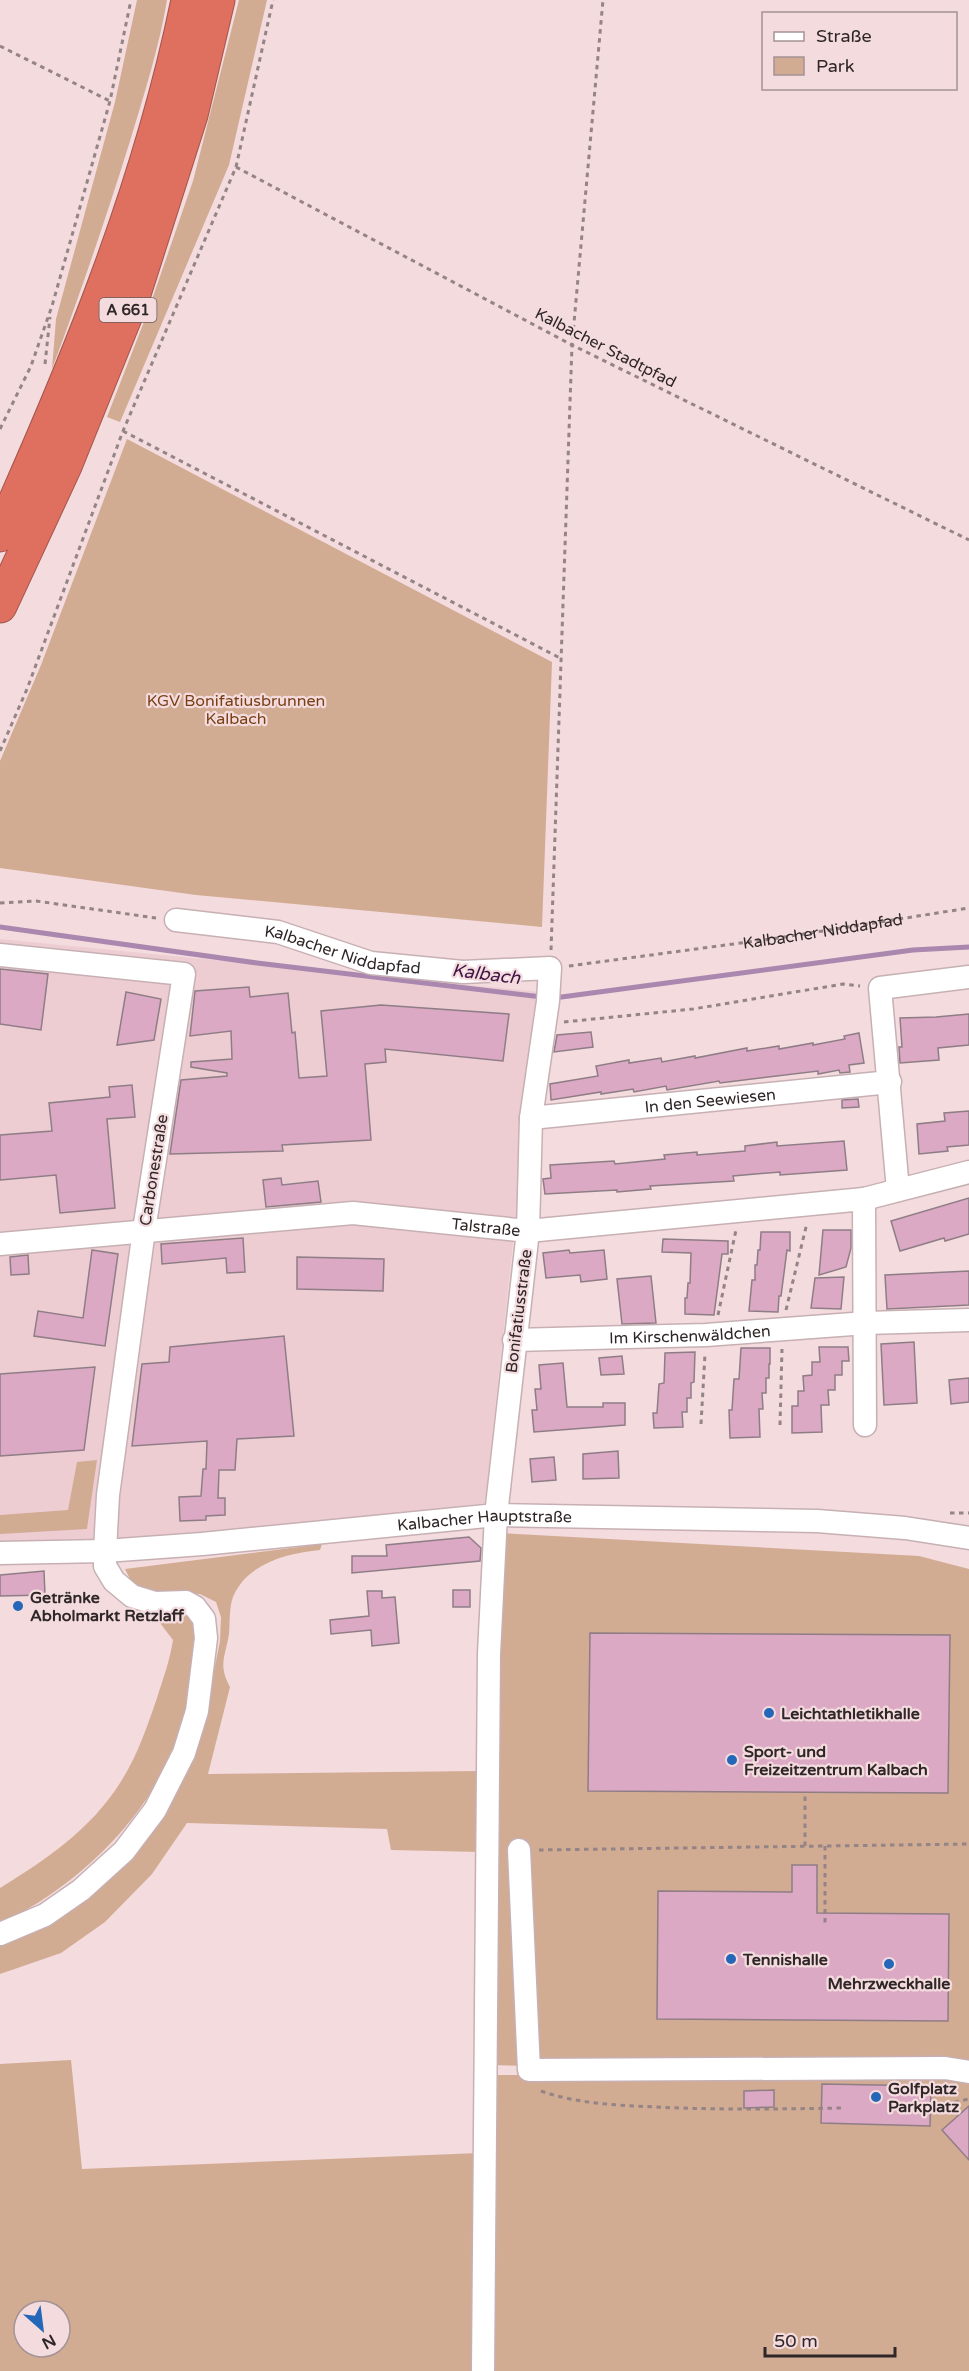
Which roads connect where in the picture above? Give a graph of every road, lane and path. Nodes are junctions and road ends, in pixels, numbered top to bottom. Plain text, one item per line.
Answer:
1 (131, 0) edge
2 (188, 0) edge
3 (218, 0) edge
4 (273, 0) edge
5 (603, 0) edge
6 (0, 46) edge
7 (110, 101) junction
8 (236, 167) junction
9 (52, 306) junction
10 (572, 345) junction
11 (45, 373) dead end
12 (0, 429) edge
13 (123, 432) junction
14 (0, 535) edge
15 (969, 539) edge
16 (0, 606) edge
17 (560, 658) junction
18 (0, 751) edge
19 (0, 903) edge
20 (969, 908) edge
21 (176, 920) joint
22 (0, 955) edge
23 (550, 968) junction
24 (969, 977) edge
25 (880, 988) junction
26 (545, 1024) junction
27 (890, 1082) junction
28 (531, 1119) junction
29 (969, 1172) edge
30 (898, 1190) junction
31 (864, 1198) junction
32 (812, 1204) junction
33 (740, 1211) junction
34 (144, 1230) junction
35 (528, 1231) junction
36 (0, 1244) edge
37 (969, 1320) edge
38 (866, 1323) junction
39 (782, 1329) junction
40 (710, 1334) junction
41 (514, 1340) junction
42 (701, 1424) dead end
43 (780, 1425) dead end
44 (865, 1425) dead end
45 (496, 1515) junction
46 (969, 1538) edge
47 (105, 1551) junction
48 (0, 1553) edge
49 (805, 1792) dead end
50 (969, 1844) edge
51 (805, 1846) junction
52 (825, 1846) junction
53 (519, 1850) joint
54 (825, 1924) dead end
55 (0, 1934) edge
56 (969, 2072) edge
57 (532, 2088) dead end
58 (969, 2099) edge
59 (844, 2108) dead end
60 (928, 2108) dead end
61 (483, 2371) edge

1 - 7 path
2 - 14 highway, A 661
3 - 16 highway, A 661
4 - 8 path
5 - 10 path
6 - 7 path
7 - 9 path
8 - 10 path, Kalbacher Stadtpfad
8 - 13 path
9 - 11 path
9 - 12 path
10 - 15 path, Kalbacher Stadtpfad
10 - 17 path
13 - 17 path
13 - 18 path
17 - 23 path
19 - 21 path
20 - 23 path, Kalbacher Niddapfad
21 - 23 street, Kalbacher Niddapfad
22 - 34 street, Carbonestraße
23 - 26 street, Bonifatiusstraße
24 - 25 street
25 - 26 path
25 - 27 street
26 - 28 street, Bonifatiusstraße
27 - 28 street, In den Seewiesen
27 - 30 street
28 - 35 street, Bonifatiusstraße
29 - 30 street, Talstraße
30 - 31 street, Talstraße
31 - 32 street, Talstraße
31 - 38 street
32 - 33 street, Talstraße
32 - 39 path
33 - 35 street, Talstraße
33 - 40 path
34 - 35 street, Talstraße
34 - 36 street, Talstraße
34 - 47 street, Carbonestraße
35 - 41 street, Bonifatiusstraße
37 - 38 street, Im Kirschenwäldchen
38 - 39 street, Im Kirschenwäldchen
38 - 44 street
39 - 40 street, Im Kirschenwäldchen
39 - 43 path
40 - 41 street, Im Kirschenwäldchen
40 - 42 path
41 - 45 street, Bonifatiusstraße
45 - 46 street, Kalbacher Hauptstraße
45 - 47 street, Kalbacher Hauptstraße
45 - 61 street, Bonifatiusstraße
47 - 48 street, Kalbacher Hauptstraße
47 - 55 street, Carbonestraße
49 - 51 path
50 - 52 path
51 - 52 path
51 - 53 path
52 - 54 path
53 - 56 street
57 - 59 path
58 - 60 path

